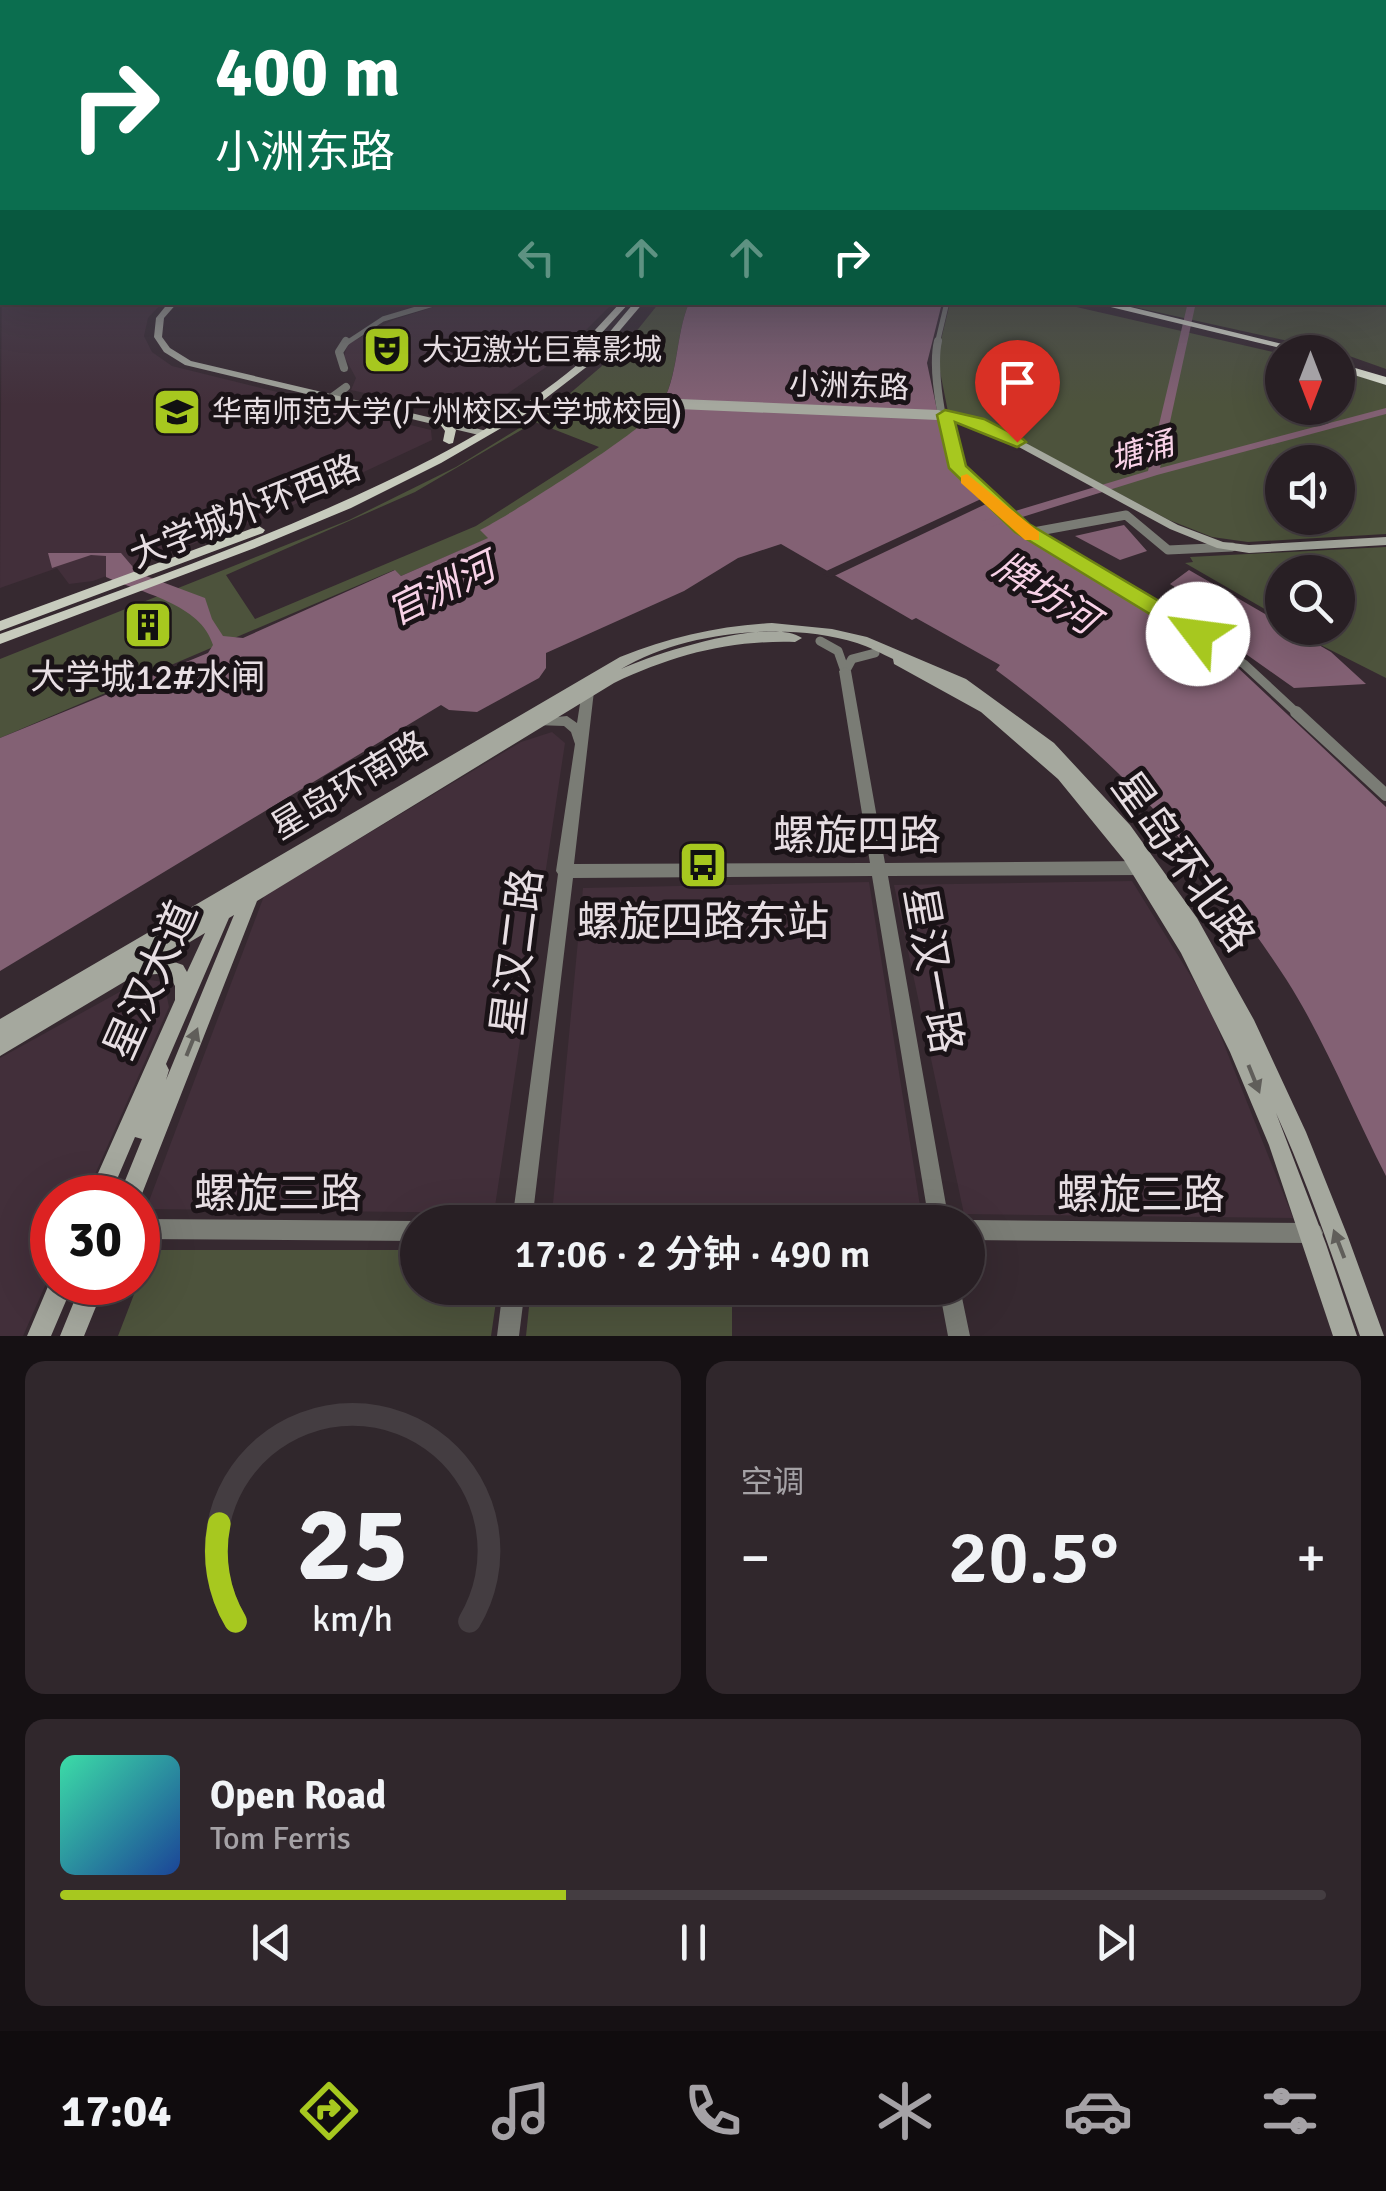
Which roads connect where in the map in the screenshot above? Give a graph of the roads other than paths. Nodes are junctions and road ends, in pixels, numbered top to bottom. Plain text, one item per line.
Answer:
1 (174, 305) edge
2 (432, 305) edge
3 (623, 305) edge
4 (637, 305) edge
5 (946, 305) edge
6 (1087, 305) edge
7 (1108, 305) edge
8 (1265, 342) edge
9 (1265, 347) edge
10 (1355, 368) edge
11 (1386, 378) edge
12 (557, 386) junction
13 (333, 396) junction
14 (578, 402) junction
15 (520, 410) junction
16 (942, 415) junction
17 (445, 424) junction
18 (479, 430) junction
19 (448, 441) junction
20 (1028, 533) junction
21 (1386, 541) edge
22 (1232, 547) junction
23 (162, 572) junction
24 (0, 626) edge
25 (741, 633) junction
26 (0, 639) edge
27 (820, 640) junction
28 (875, 653) junction
29 (845, 671) junction
30 (588, 691) junction
31 (531, 724) junction
32 (579, 743) junction
33 (1386, 795) edge
34 (1144, 869) junction
35 (879, 870) junction
36 (564, 871) junction
37 (245, 892) junction
38 (223, 910) junction
39 (127, 968) junction
40 (182, 1002) junction
41 (0, 1030) edge
42 (164, 1045) junction
43 (0, 1046) edge
44 (158, 1126) junction
45 (108, 1175) edge
46 (138, 1175) edge
47 (524, 1205) edge
48 (936, 1205) edge
49 (160, 1230) edge
50 (400, 1230) edge
51 (985, 1230) edge
52 (1313, 1233) junction
53 (52, 1305) edge
54 (85, 1305) edge
55 (512, 1305) edge
56 (953, 1305) edge
57 (39, 1336) edge
58 (72, 1336) edge
59 (508, 1336) edge
60 (959, 1336) edge
61 (1345, 1336) edge
62 (1372, 1336) edge

1 - 13 main road
2 - 13 street
3 - 18 main road, 大学城外环西路
4 - 12 main road, 大学城外环西路
5 - 16 street
6 - 9 highway
7 - 8 highway
10 - 11 highway
12 - 14 main road
12 - 15 main road, 大学城外环西路
13 - 17 main road
13 - 18 main road
14 - 15 main road, 小洲东路
14 - 16 main road, 小洲东路, bridge
15 - 18 main road, 大学城外环西路
16 - 20 street
16 - 22 main road, 小洲东路
17 - 18 main road
17 - 19 main road
18 - 19 main road, 大学城外环西路
18 - 23 main road, 大学城外环西路
19 - 23 main road, 大学城外环西路
20 - 22 street
20 - 33 street
21 - 22 main road, 小洲东路
23 - 24 main road, 大学城外环西路
23 - 26 main road, 大学城外环西路
25 - 27 main road, 星岛环北路
25 - 30 main road, 星岛环南路
25 - 34 main road, 星岛环北路
25 - 37 main road, 星岛环南路
27 - 28 main road, 星岛环北路
27 - 29 street, 星汉一路
28 - 29 street
28 - 34 main road, 星岛环北路
29 - 35 street, 星汉一路
30 - 31 main road, 星岛环南路
30 - 32 street, 星汉二路
31 - 32 street
31 - 37 main road, 星岛环南路
32 - 36 street, 星汉二路
34 - 35 street, 螺旋四路
34 -> 52 main road, 星岛环北路
62 -> 34 main road, 星岛环北路
35 - 36 street, 螺旋四路
35 - 48 street, 星汉一路
36 - 47 street, 星汉二路
37 - 38 main road, 星岛环南路
37 - 41 main road, 星岛环南路
44 -> 37 main road, 星汉大道
38 - 39 main road, 星岛环南路
38 - 40 main road, 星汉大道
39 - 40 main road
39 - 43 main road, 星岛环南路
40 - 42 main road, 星汉大道
42 - 44 main road
42 - 45 main road, 星汉大道
44 - 46 main road, 星汉大道
49 - 50 street, 螺旋三路
51 - 52 street, 螺旋三路
52 - 61 main road, 星岛环北路
53 - 57 main road
54 - 58 main road
55 - 59 street
56 - 60 street

